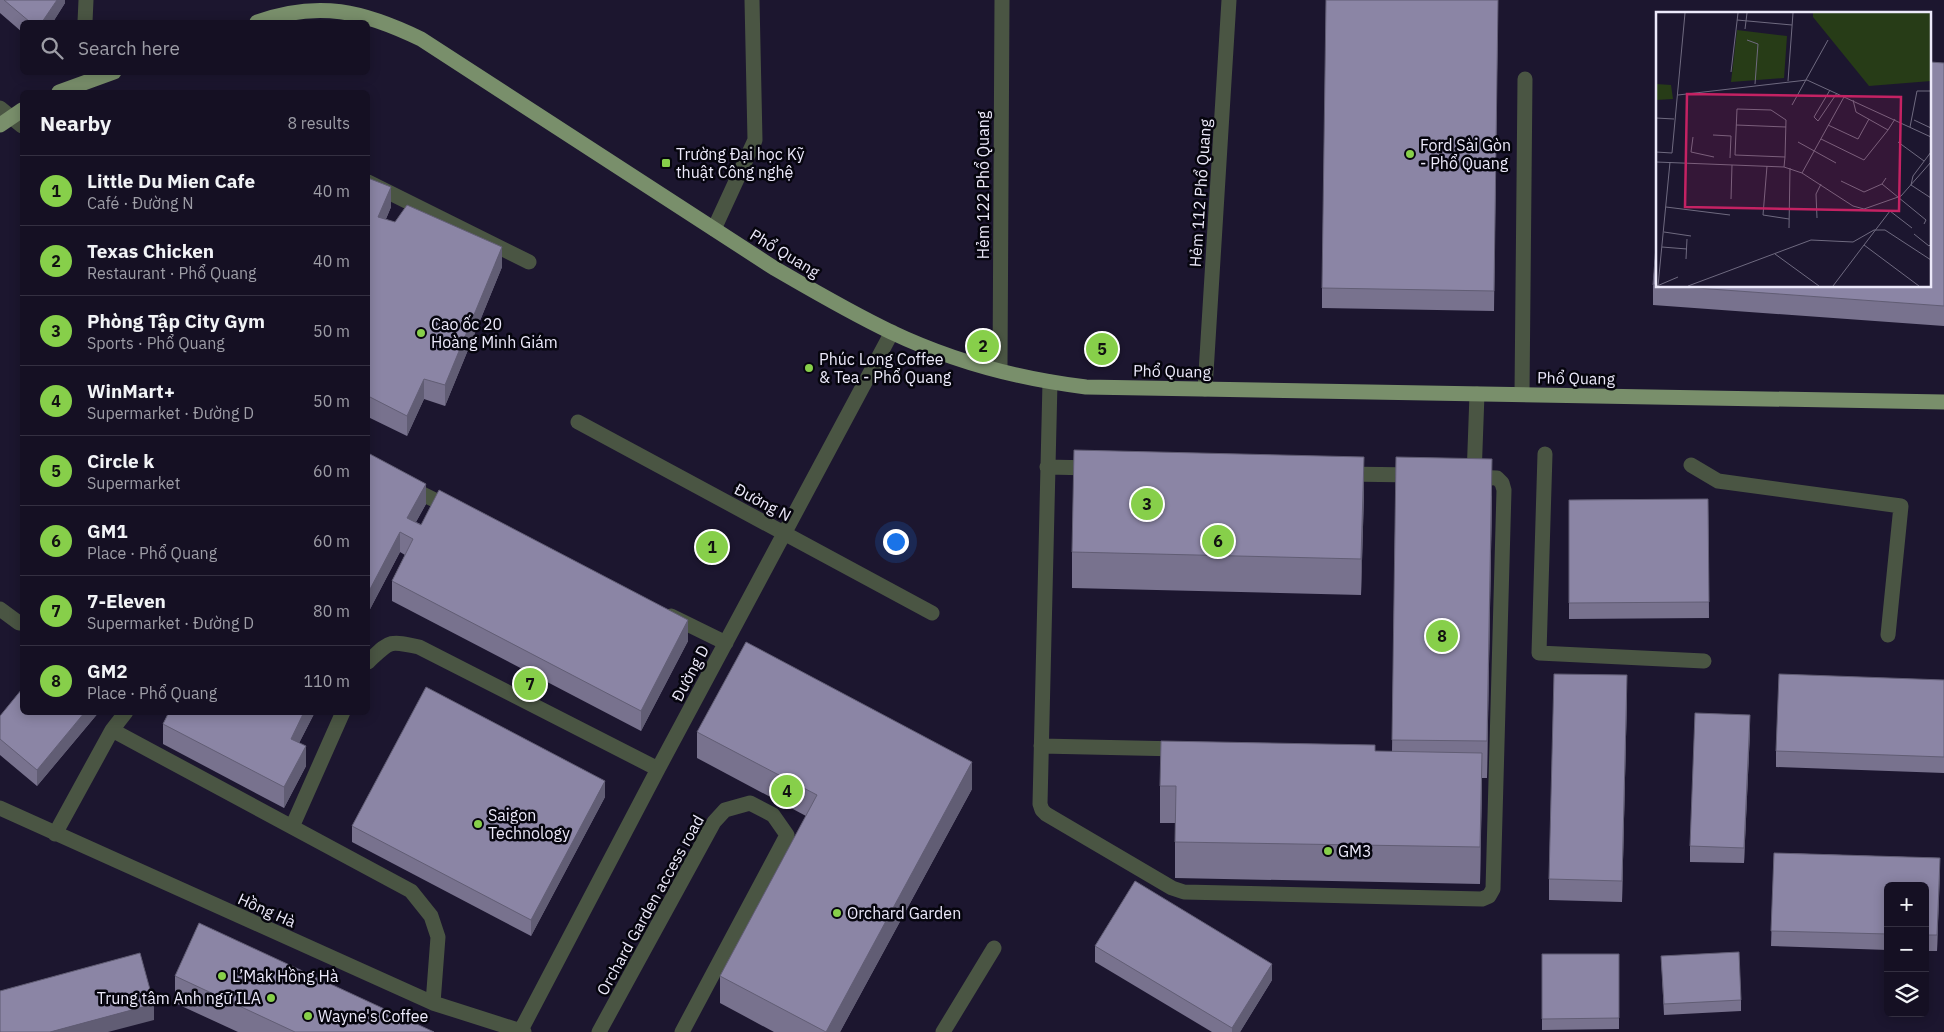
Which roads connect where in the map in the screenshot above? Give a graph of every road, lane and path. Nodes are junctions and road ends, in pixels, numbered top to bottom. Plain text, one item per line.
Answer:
1 (86, 0) edge
2 (752, 0) edge
3 (1002, 0) edge
4 (1229, 0) edge
5 (85, 20) edge
6 (263, 20) edge
7 (98, 75) edge
8 (83, 78) edge
9 (1526, 79) dead end
10 (62, 90) edge
11 (370, 183) edge
12 (714, 229) junction
13 (529, 262) dead end
14 (892, 332) junction
15 (1000, 370) junction
16 (1050, 382) junction
17 (1205, 389) junction
18 (1477, 394) junction
19 (1522, 394) junction
20 (1944, 402) edge
21 (578, 422) dead end
22 (1545, 454) dead end
23 (1691, 464) dead end
24 (1047, 467) junction
25 (1107, 468) edge
26 (1325, 473) edge
27 (1435, 476) edge
28 (1455, 476) edge
29 (1474, 477) junction
30 (391, 478) edge
31 (470, 517) edge
32 (784, 533) junction
33 (655, 608) edge
34 (0, 609) edge
35 (932, 613) dead end
36 (19, 622) dead end
37 (1888, 635) dead end
38 (726, 643) junction
39 (370, 660) edge
40 (1704, 661) dead end
41 (124, 715) edge
42 (343, 715) edge
43 (112, 730) junction
44 (1041, 746) junction
45 (1190, 749) edge
46 (658, 769) junction
47 (0, 808) edge
48 (292, 827) junction
49 (55, 834) junction
50 (994, 948) dead end
51 (433, 1003) junction
52 (523, 1031) edge
53 (599, 1032) edge
54 (682, 1032) edge
55 (943, 1032) edge

1 - 5 street
2 - 12 street
3 - 15 street, Hẻm 122 Phổ Quang
4 - 17 street, Hẻm 112 Phổ Quang
6 - 12 main road, Phổ Quang
7 - 8 main road
8 - 10 main road
9 - 19 street
11 - 13 street
12 - 14 main road, Phổ Quang
14 - 15 main road, Phổ Quang
14 - 32 street, Đường D
15 - 16 main road, Phổ Quang
16 - 17 main road, Phổ Quang
16 - 24 street
17 - 18 main road, Phổ Quang
18 - 19 main road, Phổ Quang
18 - 29 street
19 - 20 main road, Phổ Quang
21 - 32 street, Đường N
22 - 40 street
23 - 37 street
24 - 25 street
24 - 44 street
26 - 27 street
28 - 29 street
29 - 44 street
30 - 31 street
32 - 35 street, Đường N
32 - 38 street, Đường D
33 - 38 street
34 - 36 street
38 - 46 street, Đường D
39 - 46 street
41 - 43 street
42 - 48 street
43 - 48 street
43 - 49 street
44 - 45 street
46 - 52 street, Đường D
47 - 49 street, Hồng Hà
48 - 51 street
49 - 51 street, Hồng Hà
50 - 55 street
51 - 52 street, Hồng Hà
53 - 54 street, Orchard Garden access road

